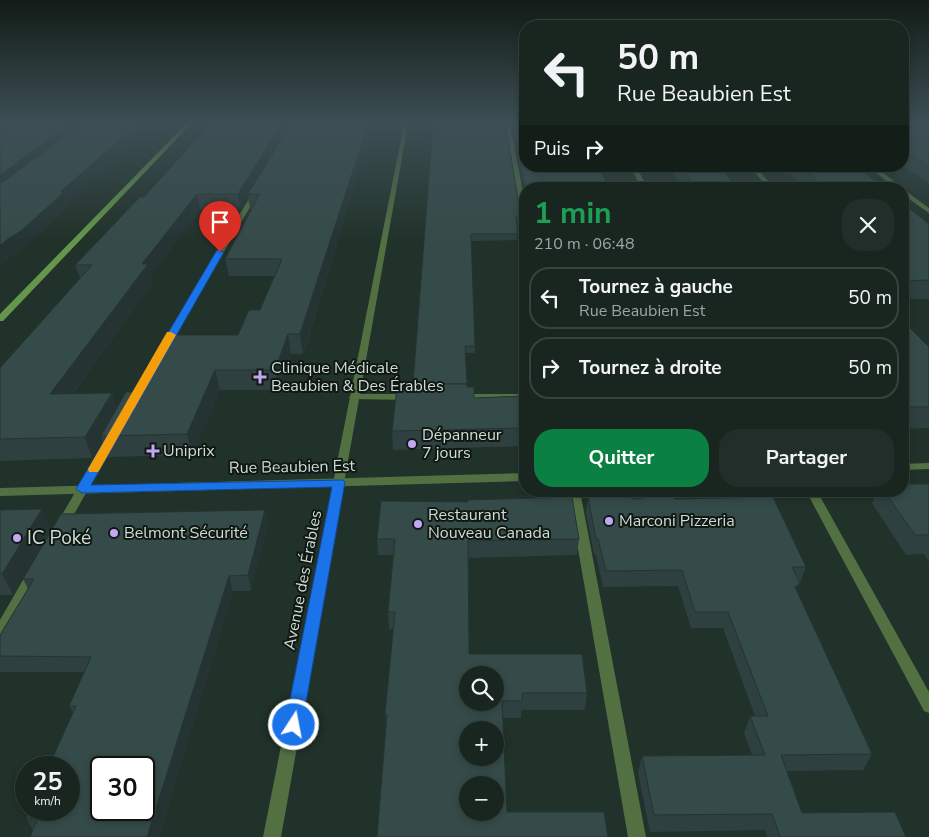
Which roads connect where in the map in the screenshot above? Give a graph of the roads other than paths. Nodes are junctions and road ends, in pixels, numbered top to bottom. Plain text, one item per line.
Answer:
1 (151, 163) edge
2 (399, 163) edge
3 (515, 163) edge
4 (757, 172) edge
5 (878, 172) edge
6 (262, 182) edge
7 (766, 182) edge
8 (891, 182) edge
9 (519, 187) edge
10 (909, 196) edge
11 (929, 212) edge
12 (0, 319) edge
13 (159, 354) edge
14 (354, 397) junction
15 (415, 397) edge
16 (455, 397) edge
17 (519, 397) edge
18 (116, 430) edge
19 (929, 466) edge
20 (909, 467) edge
21 (519, 477) edge
22 (339, 482) junction
23 (82, 489) junction
24 (0, 492) edge
25 (575, 497) edge
26 (814, 497) edge
27 (56, 535) edge
28 (38, 567) edge
29 (0, 632) edge
30 (929, 706) edge
31 (272, 837) edge
32 (637, 837) edge

1 - 12 main road
2 - 14 street, Avenue des Érables
3 - 9 street
4 - 7 street
5 - 8 street
6 - 13 street
10 - 11 street
14 - 15 street
14 - 22 street, Avenue des Érables
16 - 17 street
18 - 23 street
19 - 20 street
21 - 22 street, Rue Beaubien Est
22 - 23 street, Rue Beaubien Est
22 - 31 street, Avenue des Érables
23 - 24 street, Rue Beaubien Est
23 - 27 street
25 - 32 street
26 - 30 street
28 - 29 street

